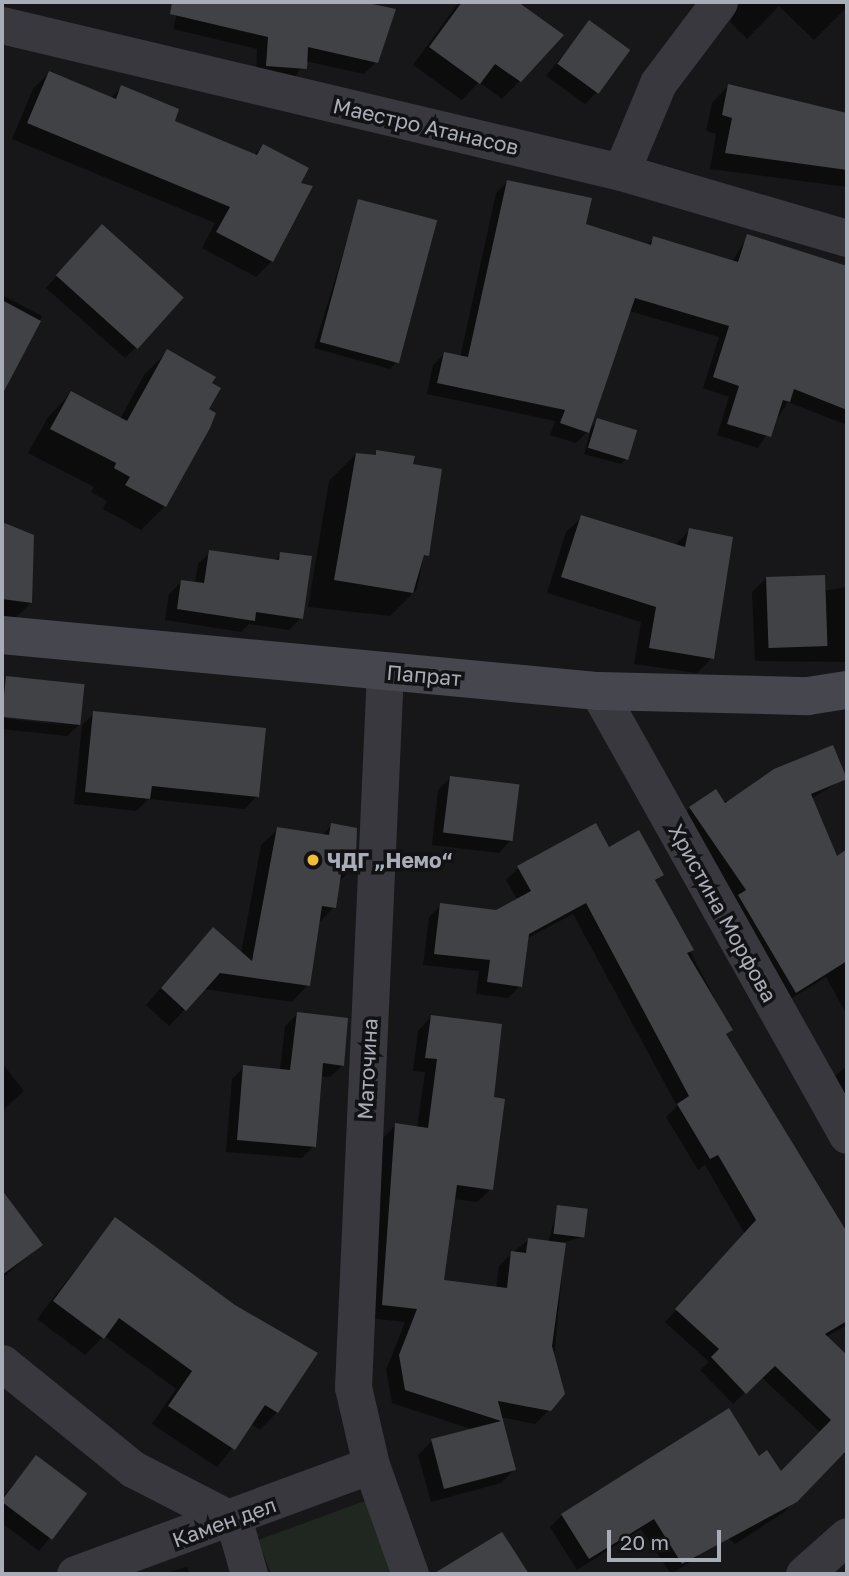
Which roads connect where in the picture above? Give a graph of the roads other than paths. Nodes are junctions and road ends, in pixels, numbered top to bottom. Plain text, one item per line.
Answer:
1 (719, 2) edge
2 (9, 25) edge
3 (621, 172) junction
4 (847, 238) edge
5 (2, 635) edge
6 (384, 671) junction
7 (847, 690) edge
8 (598, 691) junction
9 (847, 1135) edge
10 (2, 1363) edge
11 (371, 1465) junction
12 (234, 1521) junction
13 (847, 1536) edge
14 (75, 1574) edge
15 (249, 1574) edge
16 (410, 1574) edge
17 (804, 1574) edge

1 - 3 street
2 - 3 street, Маестро Атанасов
3 - 4 street, Маестро Атанасов
5 - 6 main road, Папрат
6 - 8 main road, Папрат
6 - 11 street, Маточина
7 - 8 main road, Папрат
8 - 9 street, Христина Морфова
10 - 12 street
11 - 12 street, Камен дел
11 - 16 street, Маточина
12 - 14 street, Камен дел
12 - 15 street
13 - 17 street

